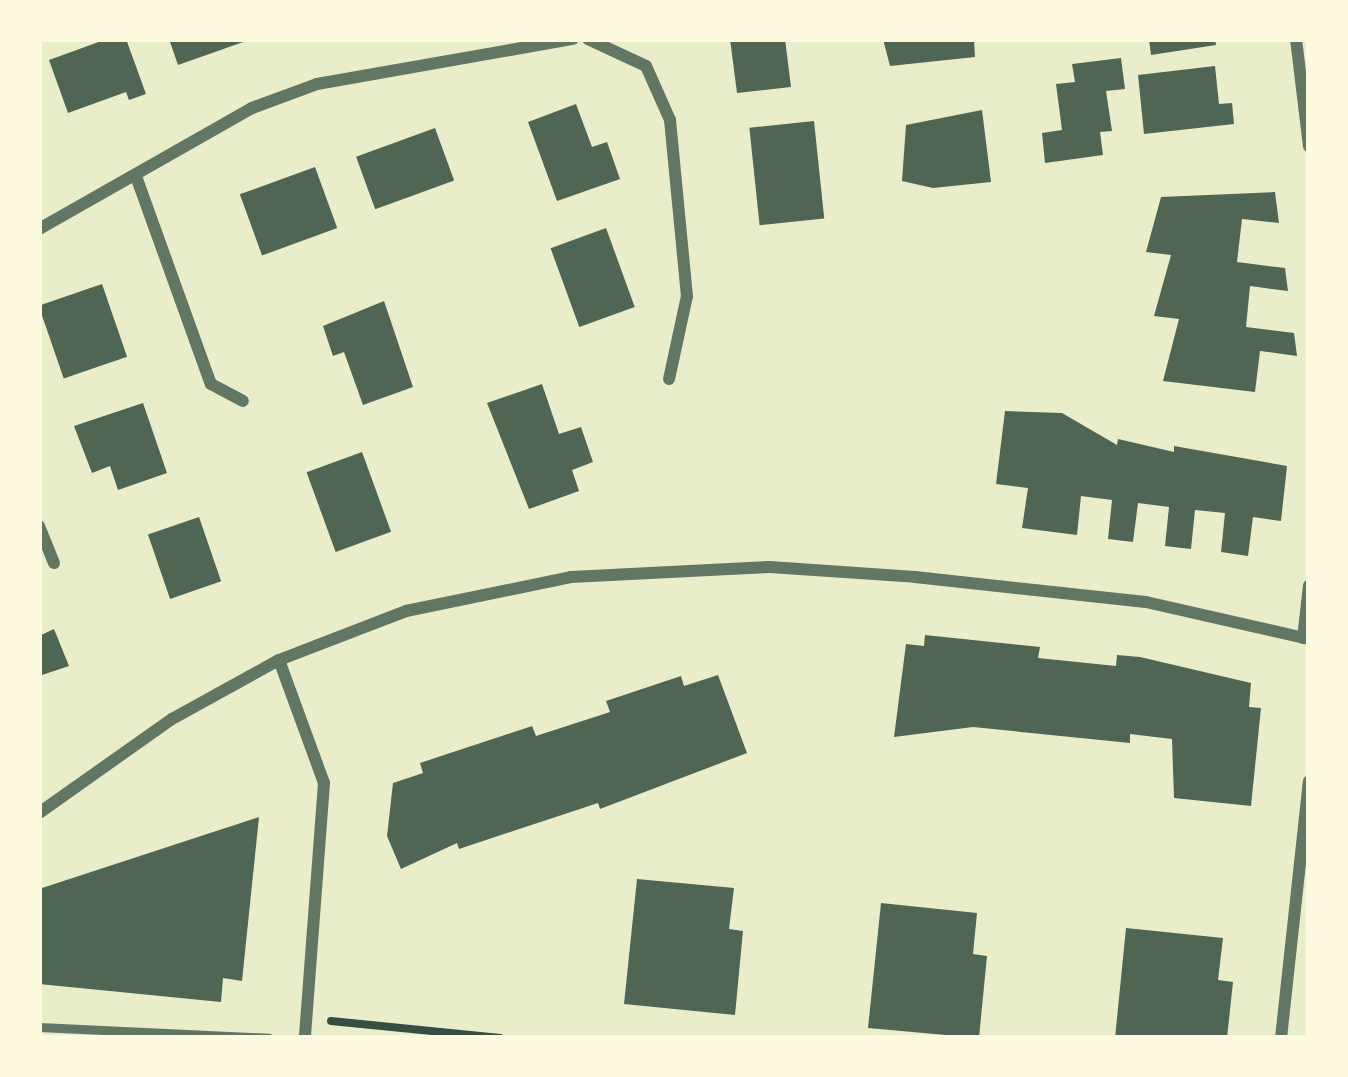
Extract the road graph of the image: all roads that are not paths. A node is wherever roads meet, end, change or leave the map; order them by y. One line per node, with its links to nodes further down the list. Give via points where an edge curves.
1 (573, 39): 5 (street, via 316,84 252,108)
2 (589, 39): 7 (street, via 646,66 670,120 687,296)
3 (1296, 39): 4 (street)
4 (1309, 146)
5 (137, 179): 6 (street); 8 (street, via 212,384)
6 (39, 229)
7 (669, 379)
8 (243, 401)
9 (39, 526): 10 (street)
10 (54, 563)
11 (1309, 585): 12 (street)
12 (1306, 638): 13 (street, via 1146,602 770,567 571,577 406,611)
13 (279, 660): 15 (street, via 172,719); 18 (street, via 324,783)
14 (1309, 782): 19 (street)
15 (39, 813)
16 (39, 1028): 17 (lane)
17 (269, 1038)
18 (304, 1038)
19 (1281, 1038)

